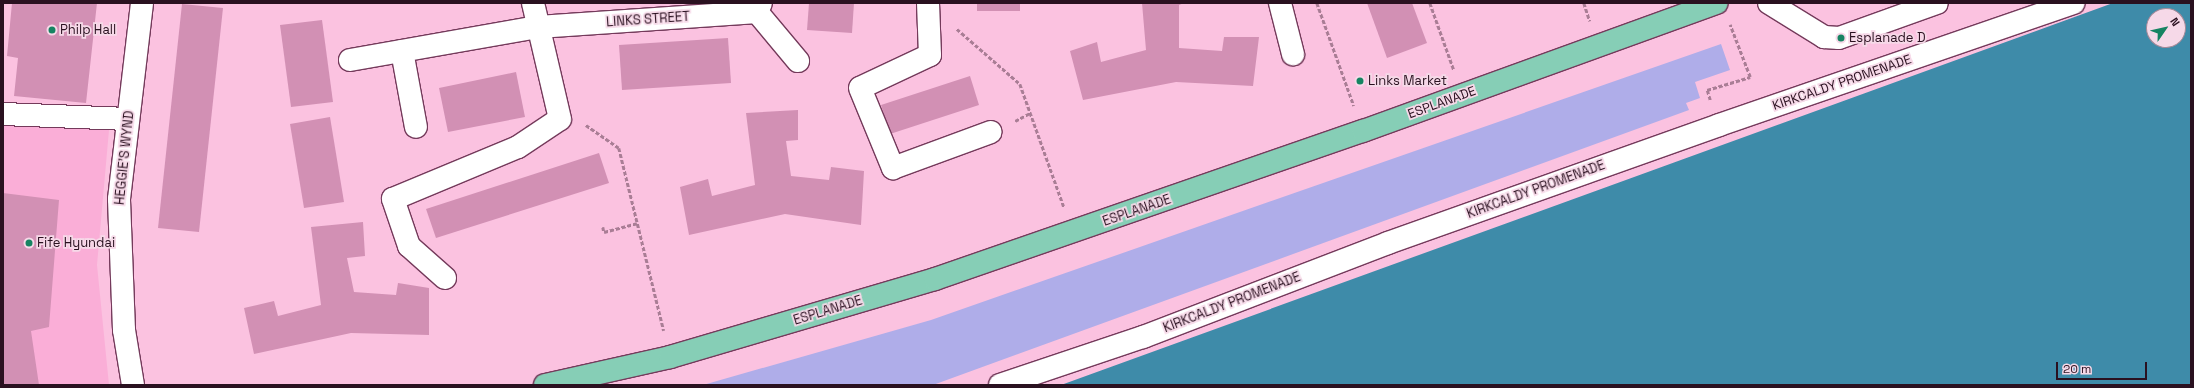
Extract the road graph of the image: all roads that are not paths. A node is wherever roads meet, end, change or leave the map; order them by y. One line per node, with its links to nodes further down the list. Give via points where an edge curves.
1 (142, 3): 16 (street, HEGGIE'S WYND)
2 (533, 3): 10 (street)
3 (928, 3): 18 (street, via 930,55 860,88 893,168)
4 (1280, 3): 12 (street)
5 (1769, 3): 6 (street, via 1824,37 1839,38)
6 (1937, 3)
7 (2074, 3): 22 (street, KIRKCALDY PROMENADE, via 1719,125 1388,243 1143,337)
8 (759, 8): 10 (street, LINKS STREET); 14 (street, LINKS STREET)
9 (1723, 10): 21 (main road, ESPLANADE, via 1462,95 1073,234 935,279 670,357)
10 (538, 27): 11 (street, LINKS STREET); 19 (street, via 560,119 518,147 392,199 408,246)
11 (402, 51): 13 (street, LINKS STREET); 17 (street)
12 (1294, 54)
13 (350, 60)
14 (798, 61)
15 (3, 114): 16 (street)
16 (128, 119): 20 (street, HEGGIE'S WYND, via 119,199 124,330)
17 (416, 127)
18 (991, 132)
19 (445, 278)
20 (133, 385)
21 (545, 385)
22 (1000, 385)

